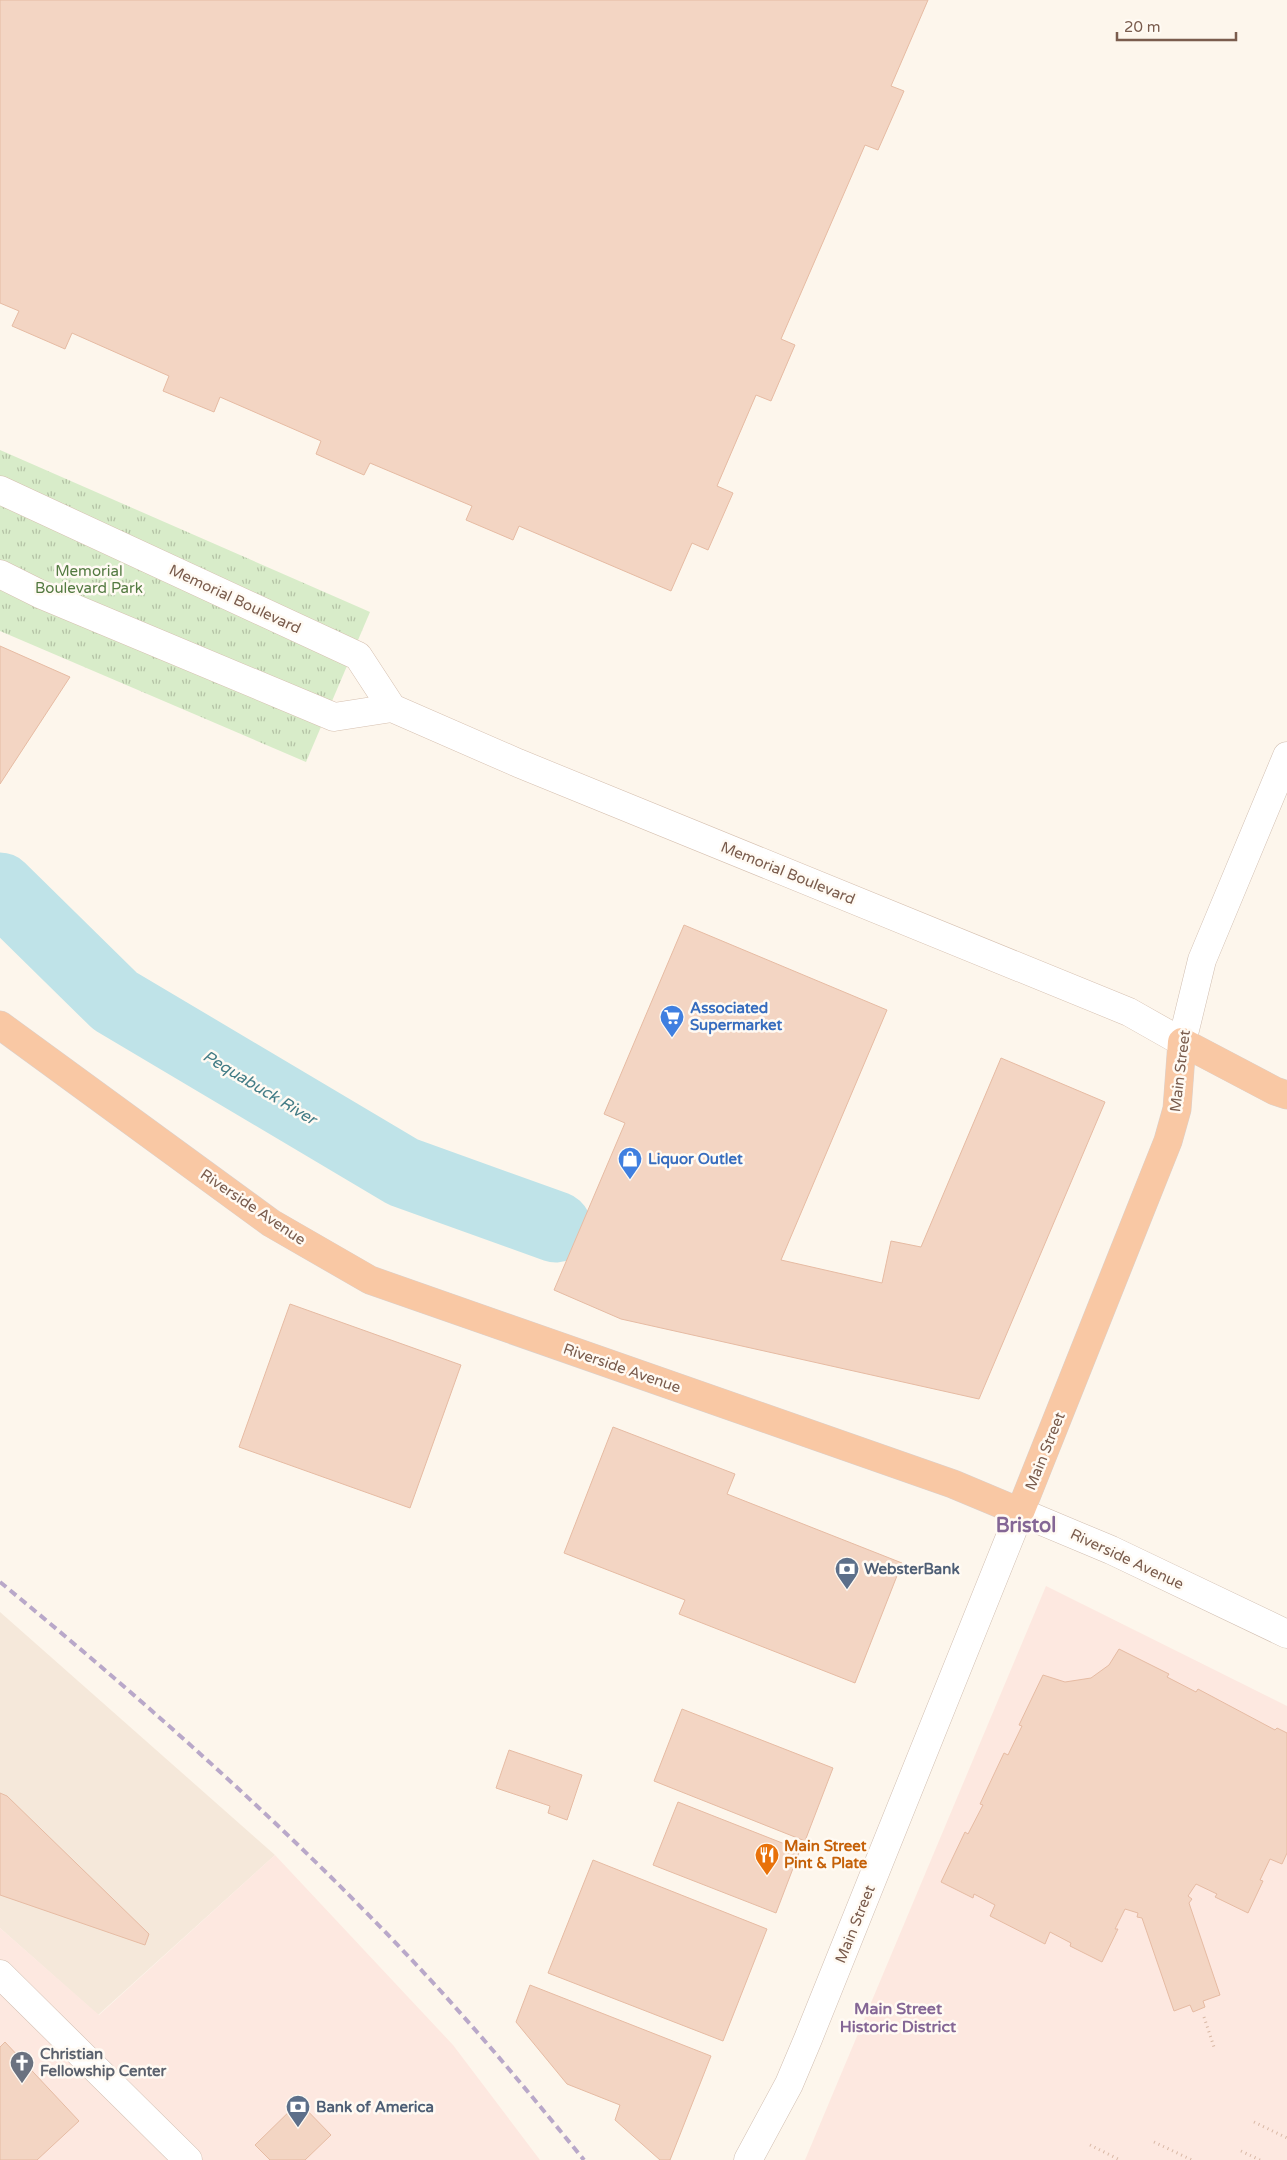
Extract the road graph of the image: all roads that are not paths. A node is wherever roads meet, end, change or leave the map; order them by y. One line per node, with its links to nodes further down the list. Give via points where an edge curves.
1 (0, 490): 3 (main road, Memorial Boulevard, via 358,656)
2 (0, 574): 3 (main road, via 40,594 334,717)
3 (392, 708): 6 (main road, Memorial Boulevard, via 527,767 1129,1012)
4 (1287, 756): 6 (main road, Main Street, via 1202,960)
5 (0, 1024): 8 (highway, Riverside Avenue, via 271,1223 370,1280 943,1481)
6 (1182, 1042): 7 (highway); 8 (highway, Main Street, via 1177,1109 1168,1141)
7 (1287, 1095)
8 (1020, 1512): 9 (main road, Riverside Avenue, via 1112,1550); 12 (main road, Main Street, via 808,2039)
9 (1287, 1634)
10 (0, 1974): 11 (main road)
11 (188, 2160)
12 (748, 2160)

